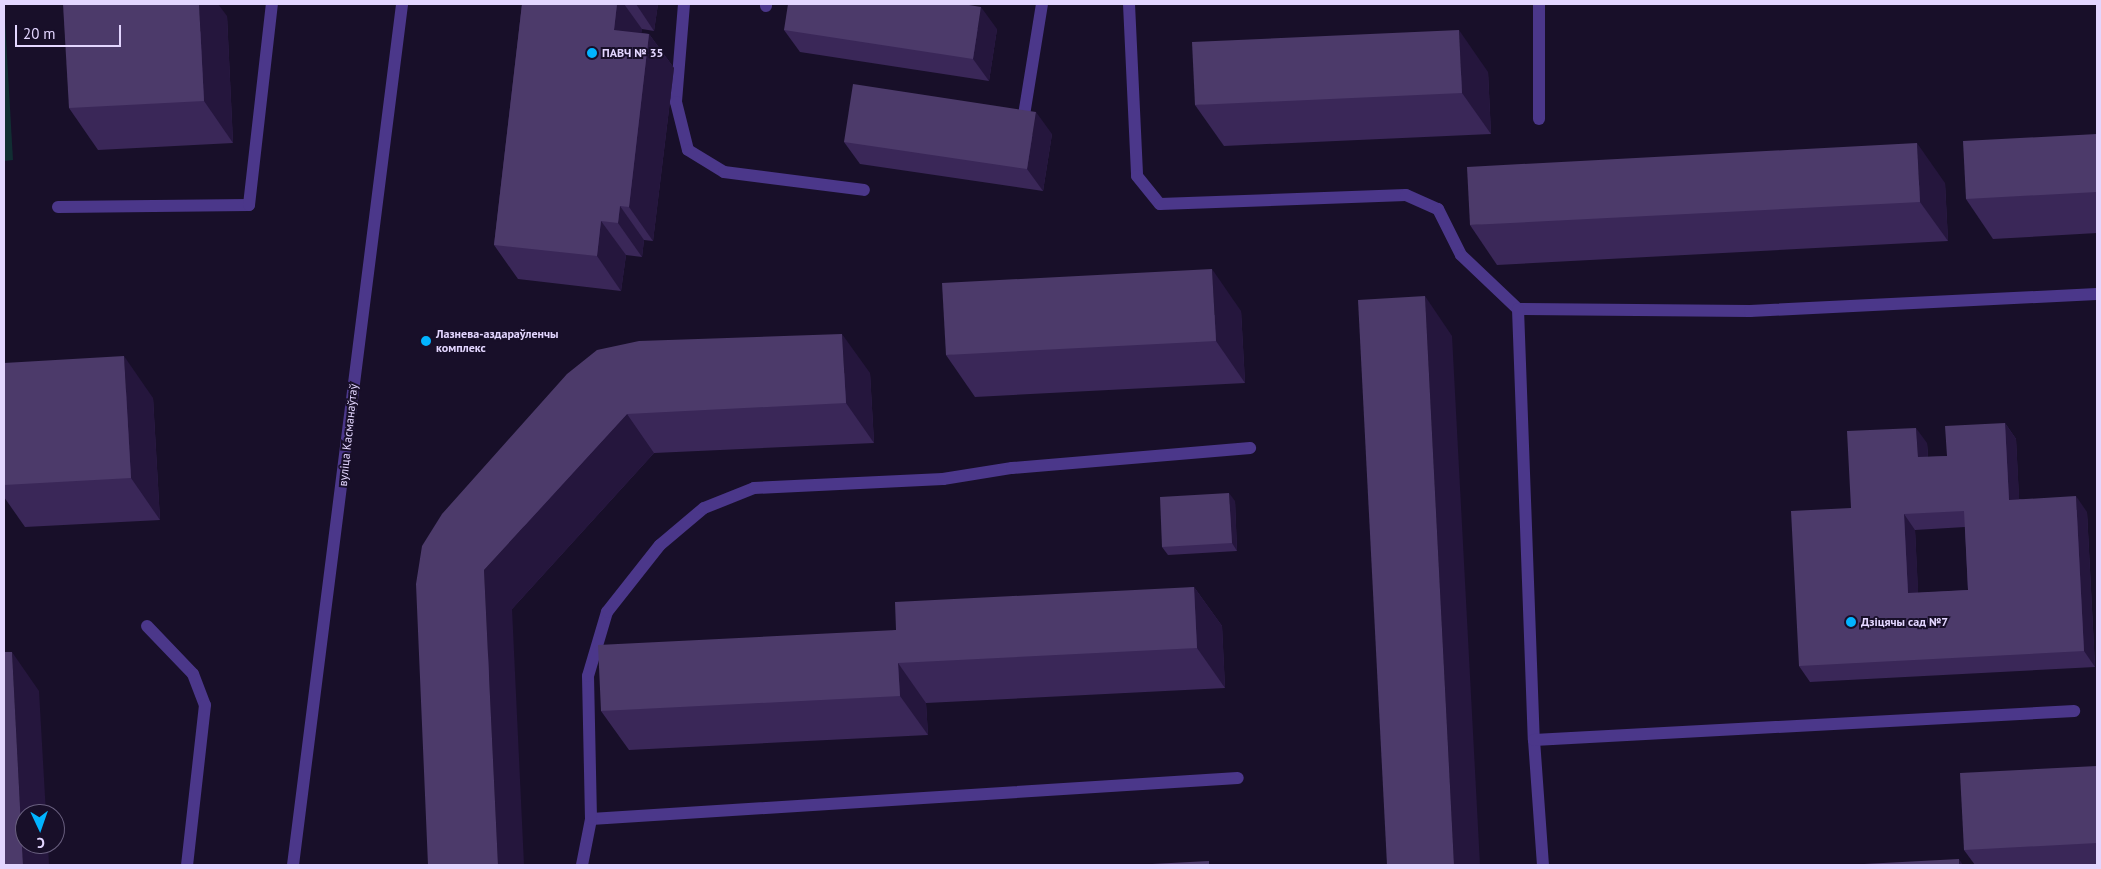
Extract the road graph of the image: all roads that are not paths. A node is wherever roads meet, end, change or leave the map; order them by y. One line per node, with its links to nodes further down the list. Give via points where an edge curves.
1 (272, 4): 10 (street, via 249,205)
2 (402, 4): 20 (street, вуліца Касманаўтаў)
3 (684, 4): 9 (street, via 676,102 688,150 724,172)
4 (1042, 4): 7 (street)
5 (1129, 4): 12 (street, via 1137,176 1160,204 1406,195 1438,208 1461,255)
6 (1539, 4): 8 (street)
7 (1024, 116)
8 (1539, 119)
9 (864, 190)
10 (58, 208)
11 (2097, 294): 12 (street, via 1750,311)
12 (1518, 308): 16 (street)
13 (1250, 448): 18 (street, via 1012,468 943,479 754,488 704,508 660,545 607,612 588,676)
14 (147, 626): 19 (street, via 194,674 205,705)
15 (2074, 711): 16 (street)
16 (1534, 740): 22 (street)
17 (1238, 778): 18 (street)
18 (591, 819): 21 (street)
19 (187, 865)
20 (293, 865)
21 (582, 865)
22 (1543, 865)

